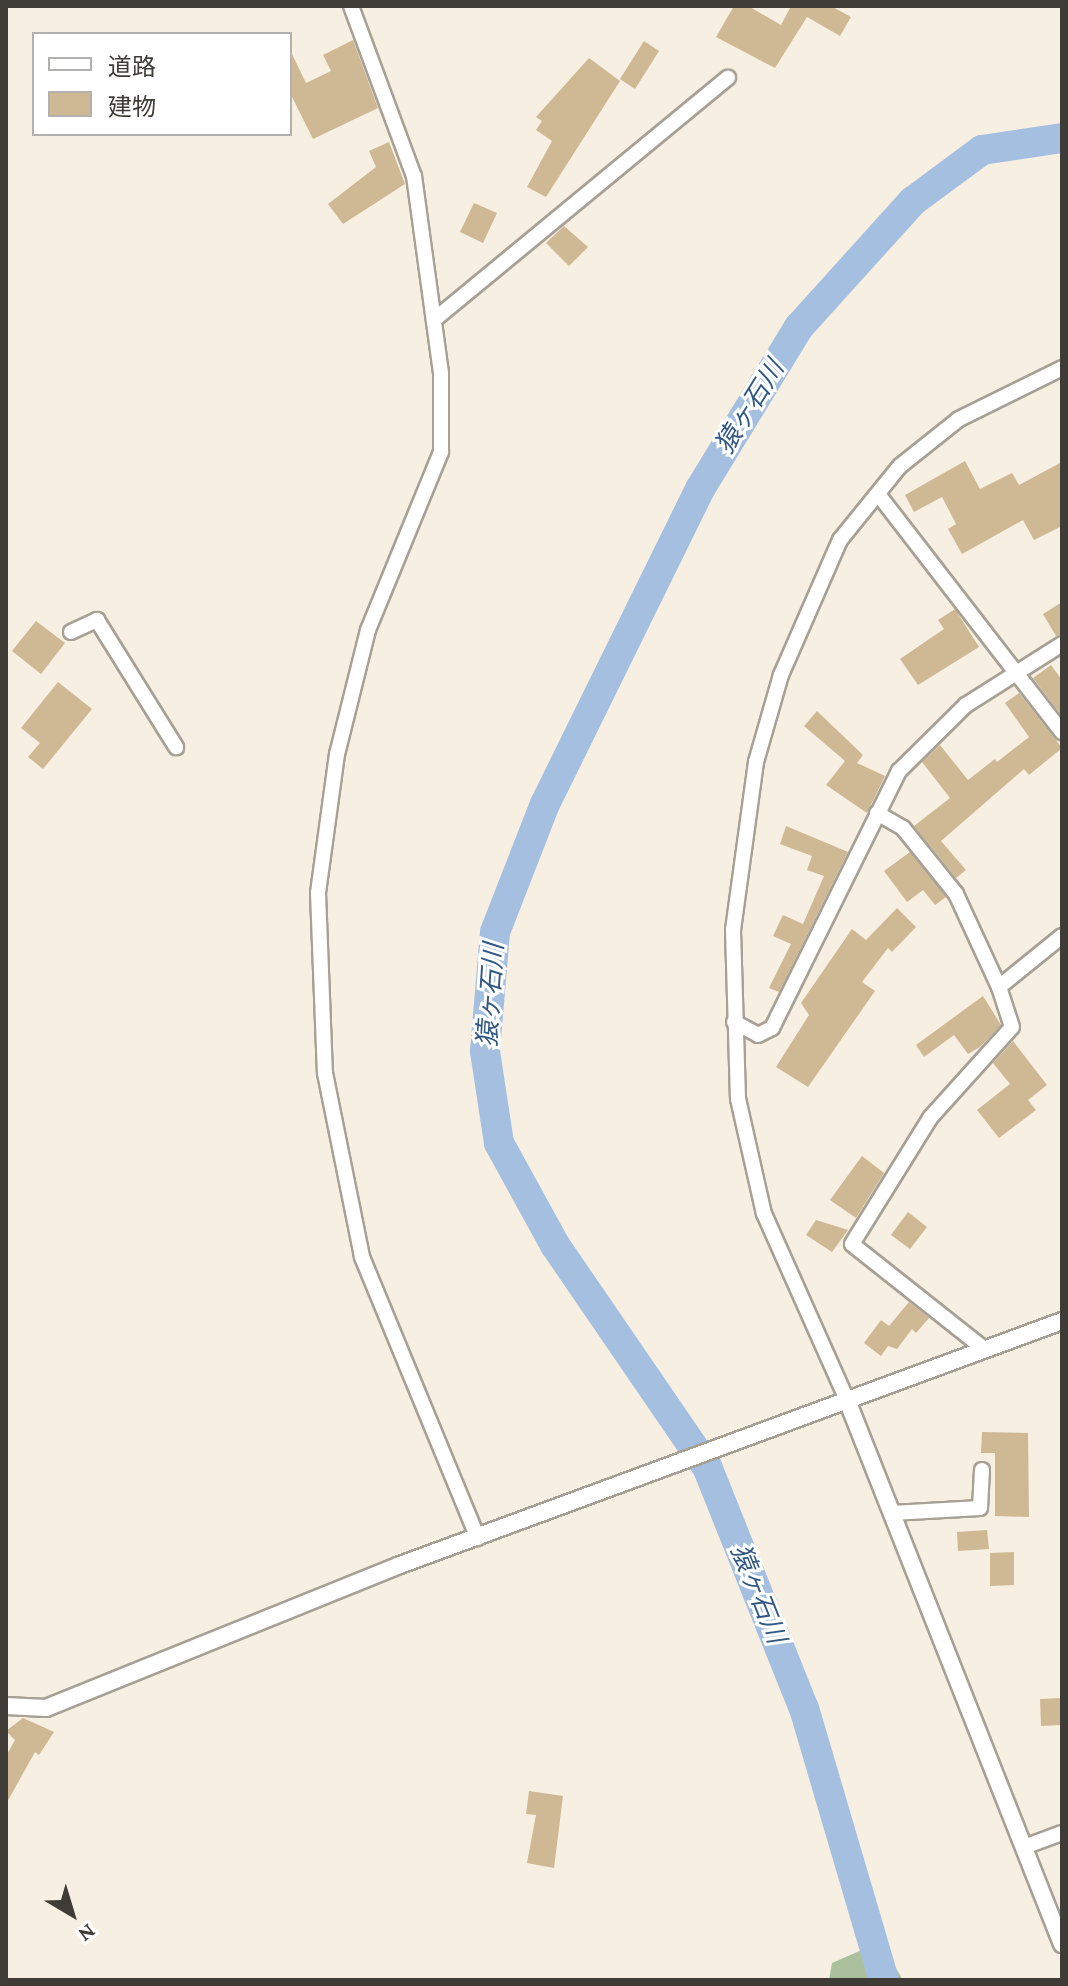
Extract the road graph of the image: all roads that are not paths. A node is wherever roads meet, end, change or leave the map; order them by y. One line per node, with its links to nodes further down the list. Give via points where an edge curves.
1 (351, 6): 3 (street, via 414,176)
2 (728, 78): 3 (street)
3 (434, 320): 20 (street, via 441,373 441,452 368,630 337,754 318,893 325,1073 362,1257)
4 (1062, 368): 5 (street, via 959,419 900,466)
5 (878, 494): 8 (street); 14 (street, via 840,540 816,584 756,762 733,930)
6 (71, 632): 10 (street, via 97,620)
7 (1062, 644): 8 (street)
8 (1014, 671): 9 (street); 11 (street, via 922,746 899,771)
9 (1062, 732)
10 (176, 747)
11 (877, 813): 13 (street, via 903,828 956,894); 14 (street, via 772,1028 758,1035)
12 (1062, 936): 13 (street)
13 (999, 987): 16 (street, via 1012,1027 930,1118 852,1244)
14 (734, 1022): 17 (street, via 738,1099 764,1214)
15 (1062, 1321): 16 (street)
16 (983, 1348): 17 (street)
17 (847, 1400): 19 (street); 20 (street)
18 (982, 1470): 19 (street, via 980,1508)
19 (892, 1513): 23 (street)
20 (478, 1538): 21 (street, via 258,1620 46,1708)
21 (6, 1706)
22 (1062, 1833): 23 (street)
23 (1024, 1847): 24 (street)
24 (1062, 1944)

